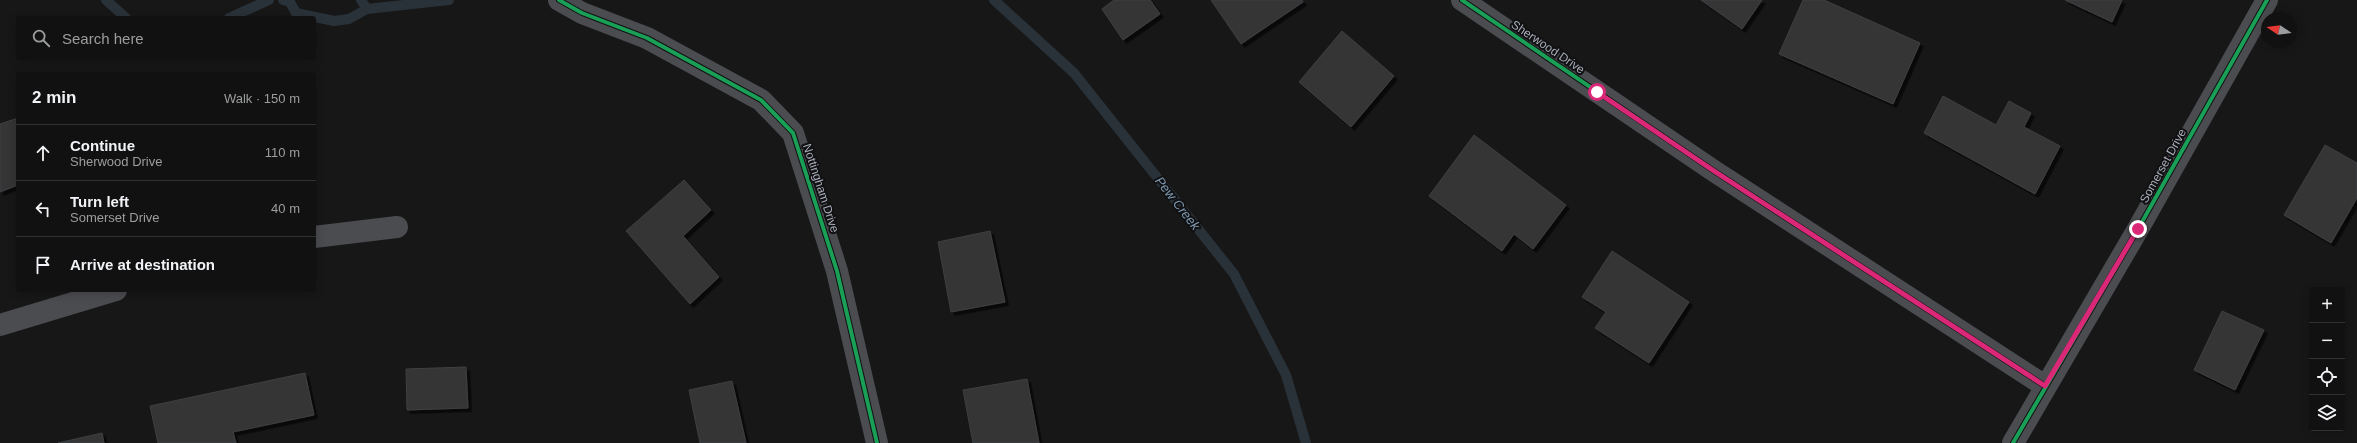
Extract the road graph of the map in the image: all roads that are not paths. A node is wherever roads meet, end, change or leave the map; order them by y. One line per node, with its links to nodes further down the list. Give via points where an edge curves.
1 (558, 0): 9 (street, Nottingham Drive, via 582,13 647,38 761,100 793,133 837,271)
2 (1462, 0): 8 (street, Sherwood Drive, via 1714,171)
3 (2267, 0): 8 (street, Somerset Drive, via 2138,229)
4 (397, 227): 5 (street)
5 (316, 236)
6 (109, 292): 7 (street)
7 (0, 325)
8 (2045, 386): 10 (street, Somerset Drive)
9 (877, 443)
10 (2013, 443)

